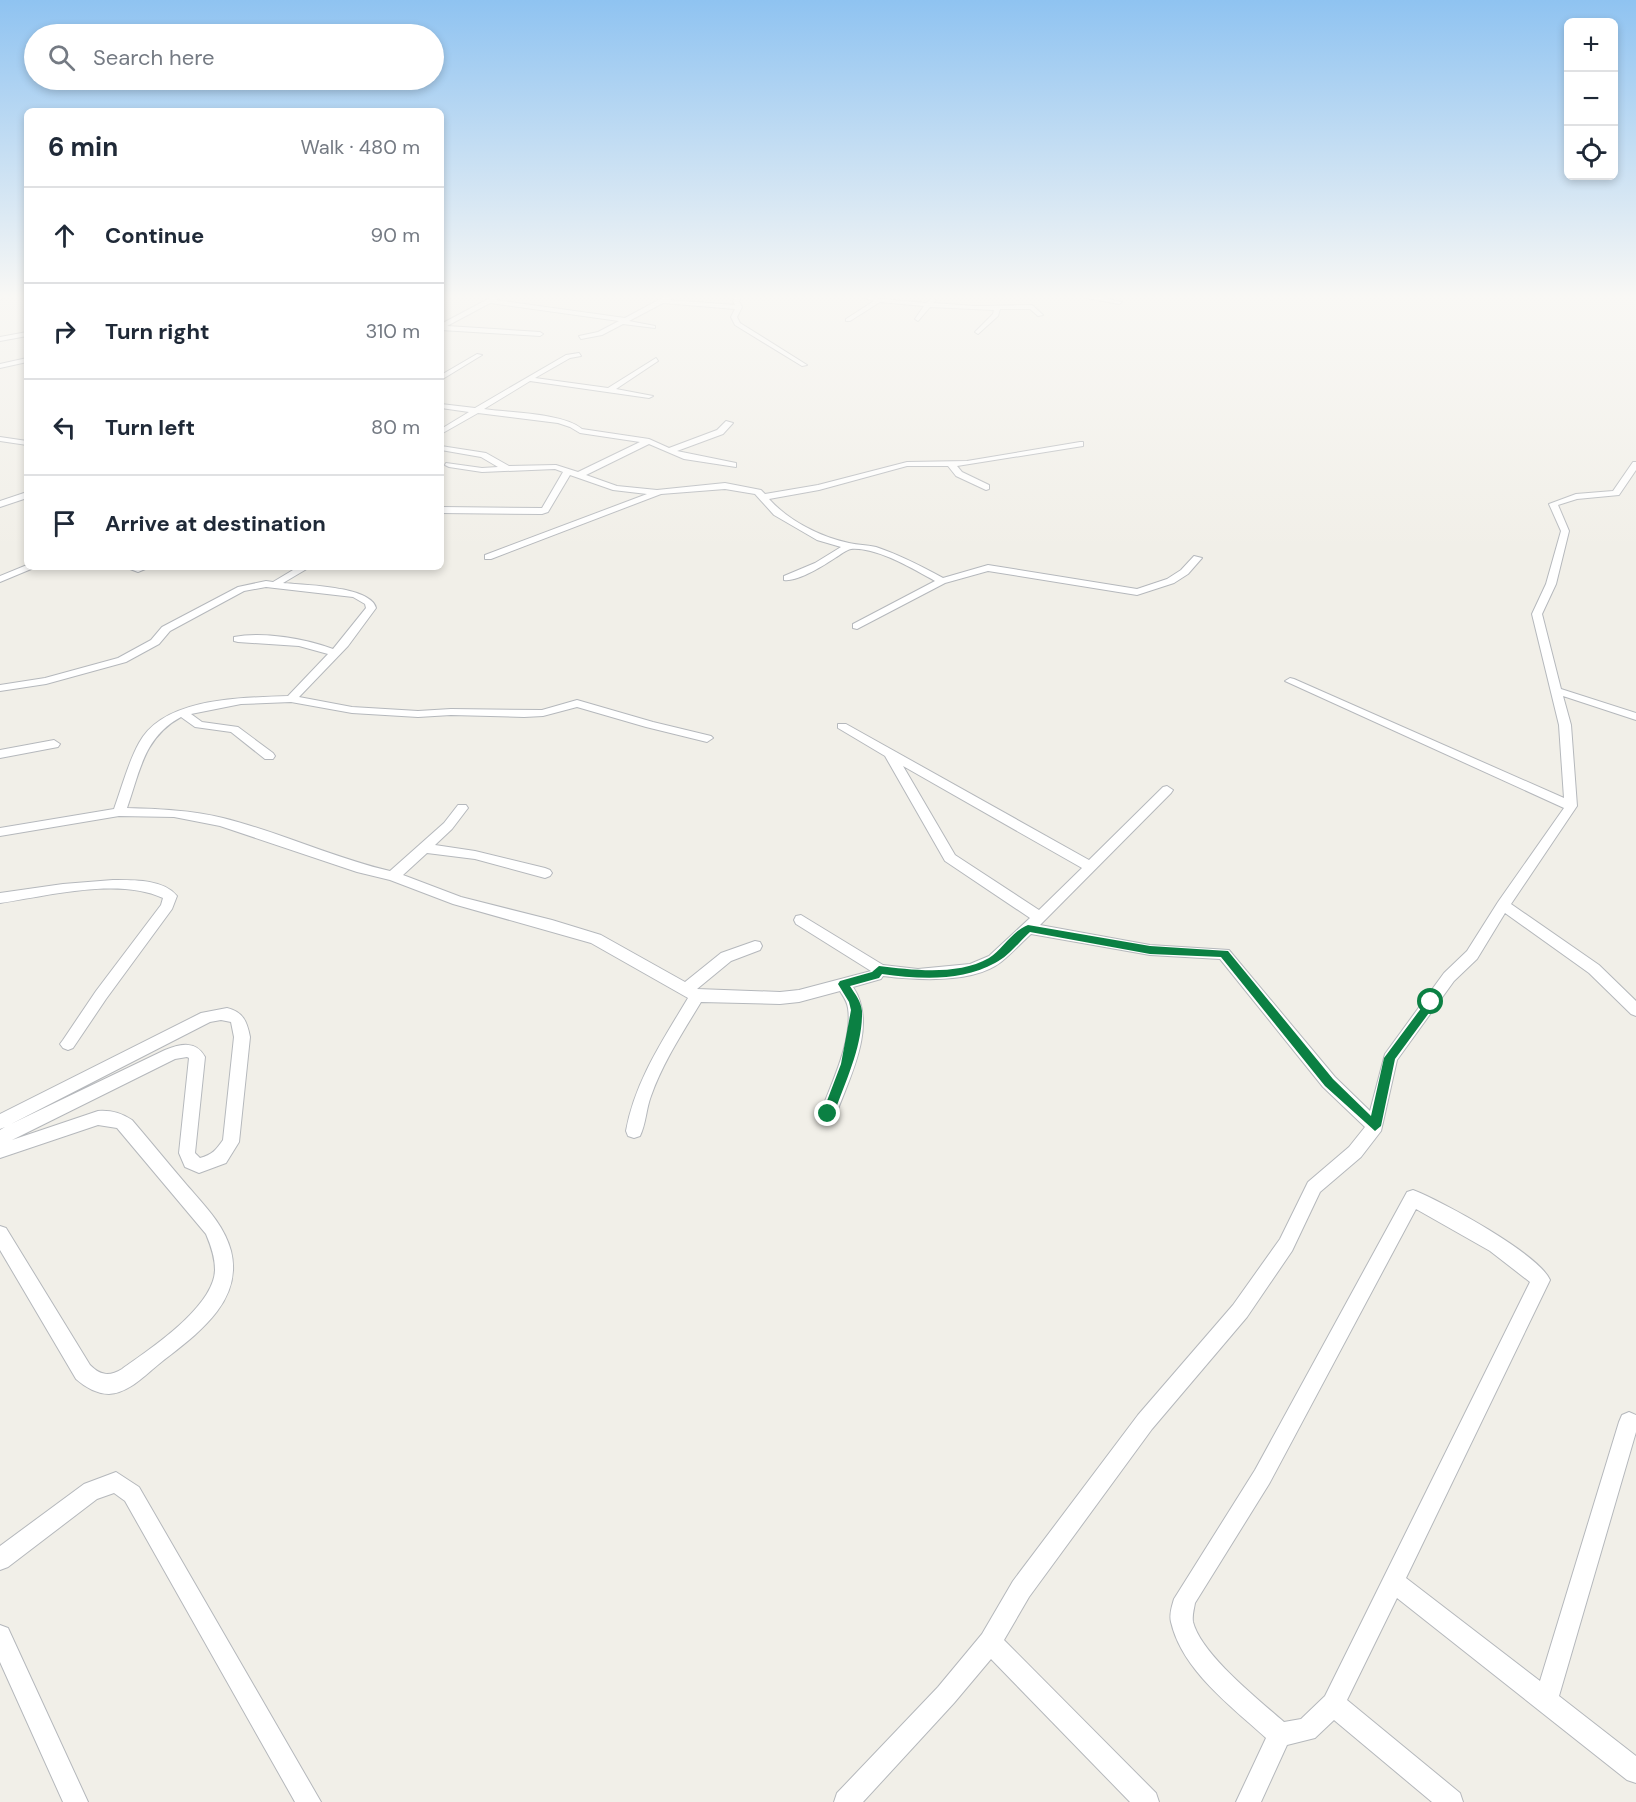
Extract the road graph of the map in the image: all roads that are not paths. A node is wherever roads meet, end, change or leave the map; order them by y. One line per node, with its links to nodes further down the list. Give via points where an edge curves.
1 (525, 381): 7 (street)
2 (551, 381): 4 (street)
3 (624, 381): 4 (street)
4 (610, 390): 5 (street)
5 (649, 396)
6 (444, 406): 7 (street)
7 (478, 410): 9 (street); 11 (street, via 558,421 580,431)
8 (729, 423): 15 (street, via 720,432)
9 (444, 430)
10 (0, 439): 12 (street)
11 (649, 441): 15 (street); 22 (street)
12 (24, 442)
13 (1080, 444): 19 (street)
14 (444, 448): 20 (street, via 483,455)
15 (669, 451): 18 (street)
16 (1636, 464): 43 (street, via 1616,493 1553,504 1565,531 1551,584 1537,614)
17 (449, 465): 20 (street, via 469,470)
18 (733, 465)
19 (951, 465): 23 (street, via 959,474); 26 (street, via 908,464)
20 (507, 468): 21 (street, via 556,466)
21 (568, 470): 22 (street); 28 (street, via 553,499 539,512)
22 (581, 474): 24 (street, via 616,488)
23 (986, 487)
24 (660, 492): 26 (street, via 725,486); 30 (street)
25 (24, 496): 27 (street)
26 (765, 497): 29 (street, via 777,513 803,529)
27 (0, 504)
28 (444, 510)
29 (848, 546): 34 (street); 36 (street, via 872,549)
30 (488, 557)
31 (1197, 558): 36 (street, via 1188,572 1158,589 1137,592 988,568)
32 (24, 570): 35 (street)
33 (298, 570): 37 (street)
34 (788, 578)
35 (0, 579)
36 (942, 581): 38 (street)
37 (275, 585): 40 (street, via 354,594 370,603 371,609 362,624); 42 (street, via 241,589 166,629 149,646 122,660 46,681)
38 (857, 626)
39 (238, 639): 40 (street, via 291,641)
40 (334, 653): 44 (street)
41 (1290, 681): 54 (street)
42 (0, 688)
43 (1558, 691): 46 (street); 54 (street, via 1565,725)
44 (291, 699): 45 (street, via 241,701); 48 (street, via 352,710 418,714 537,714 577,703)
45 (182, 712): 52 (street, via 199,724 234,729); 56 (street, via 165,721 144,744)
46 (1636, 717)
47 (843, 726): 50 (street)
48 (706, 738)
49 (54, 744): 51 (street)
50 (890, 753): 59 (street); 64 (street, via 950,858)
51 (0, 754)
52 (269, 756)
53 (1167, 790): 59 (street)
54 (1571, 806): 63 (street)
55 (462, 808): 58 (street)
56 (119, 812): 57 (street); 61 (street, via 174,813 222,822)
57 (0, 832)
58 (425, 848): 60 (street, via 475,855); 61 (street)
59 (1091, 867): 64 (street)
60 (545, 873)
61 (393, 876): 70 (street, via 458,901 596,939)
62 (0, 898): 72 (street, via 107,884 148,885 170,896 167,906)
63 (1503, 905): 71 (street, via 1594,969); 75 (street, via 1472,955 1449,977 1390,1058)
64 (1040, 917): 66 (street)
65 (801, 920): 68 (street)
66 (1028, 928): 68 (street, via 994,960 972,969 918,975); 75 (street, via 1150,950 1224,954 1329,1082)
67 (755, 946): 70 (street, via 726,957)
68 (879, 970): 69 (street, via 876,975)
69 (843, 984): 70 (street, via 780,998); 73 (street, via 854,1001 855,1020 846,1064)
70 (691, 993): 76 (street, via 636,1110)
71 (1636, 1010)
72 (68, 1044)
73 (828, 1114)
74 (0, 1122): 77 (street, via 206,1017 228,1014 240,1022 242,1037 231,1142 220,1158 211,1163 199,1166 191,1162 187,1153 197,1057 188,1050 170,1054)
75 (1375, 1126): 84 (street, via 1355,1152 1314,1187 1286,1245 1240,1311 1138,1431 1021,1589)
76 (634, 1131)
77 (0, 1141)
78 (0, 1151): 79 (street, via 98,1118 119,1120 213,1229 222,1245 225,1270 220,1295 197,1324 126,1377 102,1384 83,1372)
79 (0, 1234)
80 (1629, 1422): 85 (street)
81 (0, 1559): 90 (street, via 91,1491 116,1482 124,1486)
82 (1392, 1580): 85 (street); 86 (street); 87 (street, via 1540,1280 1527,1266 1413,1198 1262,1477 1185,1599 1181,1620 1194,1646 1222,1682)
83 (0, 1636): 89 (street)
84 (990, 1642): 91 (street); 92 (street)
85 (1546, 1700): 88 (street)
86 (1333, 1704): 87 (street, via 1306,1730); 94 (street)
87 (1280, 1735): 93 (street)
88 (1636, 1771)
89 (76, 1802)
90 (309, 1802)
91 (846, 1802)
92 (1147, 1802)
93 (1248, 1802)
94 (1450, 1802)

